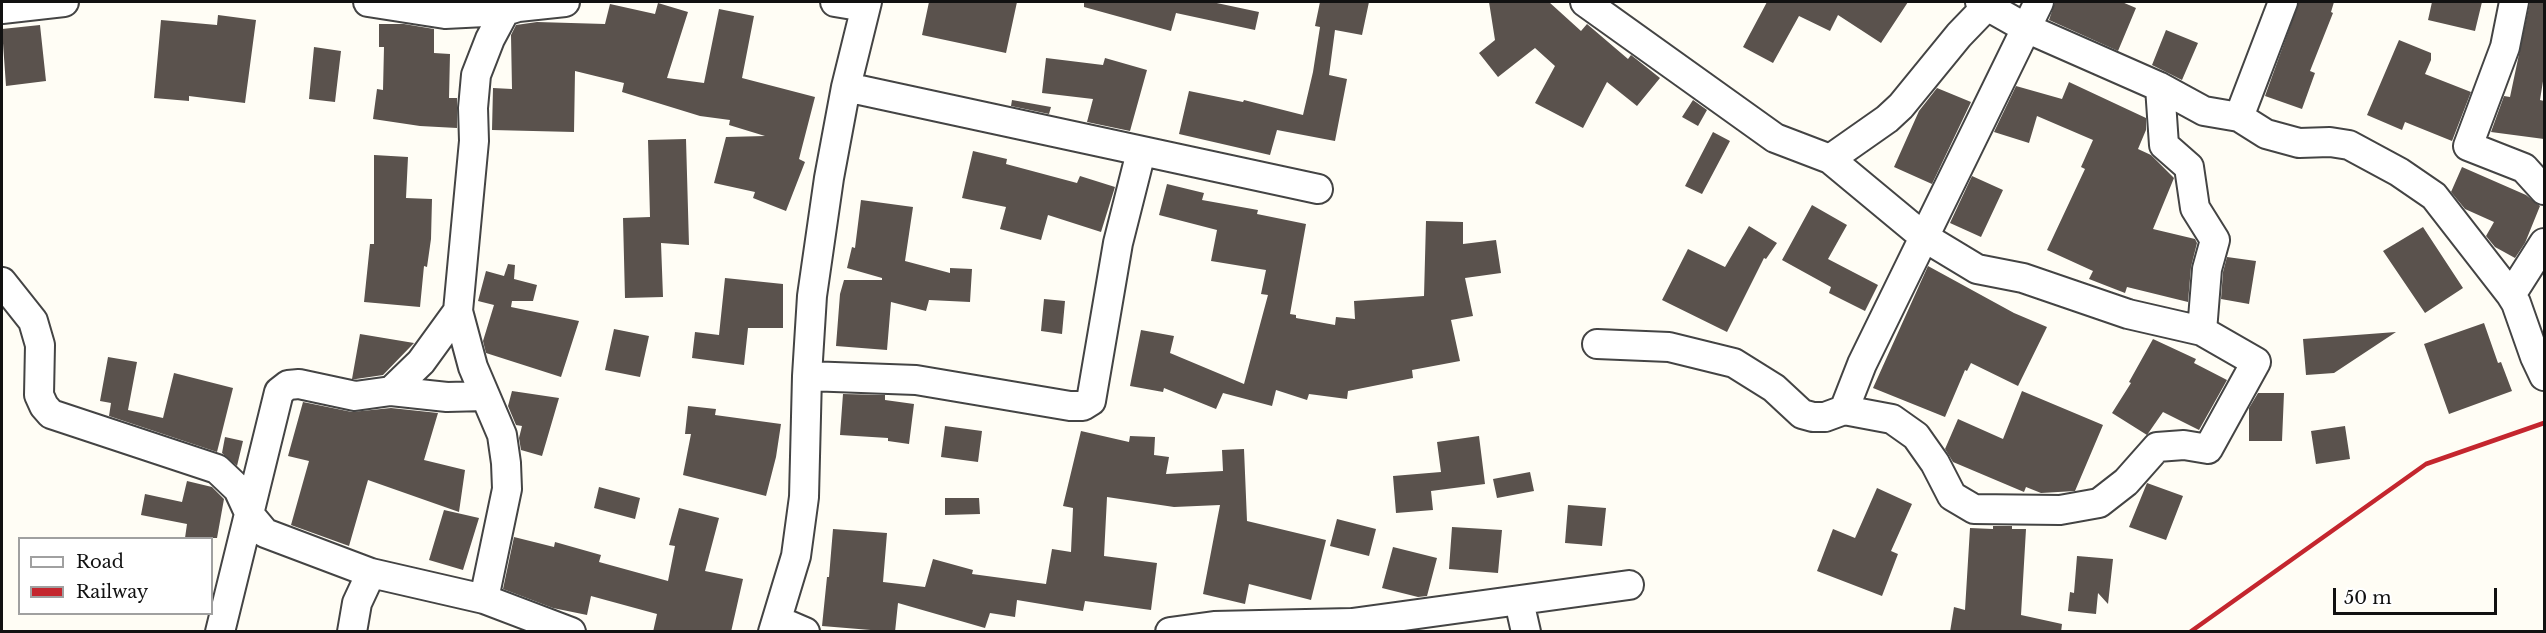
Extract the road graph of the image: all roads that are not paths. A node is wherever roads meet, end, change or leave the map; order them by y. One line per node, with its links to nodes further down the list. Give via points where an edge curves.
1 (64, 2): 11 (street)
2 (368, 2): 12 (street, via 445,14)
3 (565, 2): 12 (street)
4 (835, 2): 9 (street)
5 (1585, 2): 20 (street, via 1775,138)
6 (2039, 2): 13 (street)
7 (2283, 2): 17 (street)
8 (2514, 2): 22 (street, via 2505,46 2468,146 2524,168)
9 (866, 4): 14 (street)
10 (1983, 4): 13 (street); 20 (street, via 1901,106)
11 (2, 9)
12 (505, 11): 27 (street, via 476,75)
13 (2026, 28): 15 (street); 23 (street)
14 (846, 87): 19 (street); 30 (street, via 812,297)
15 (2160, 87): 16 (street); 18 (street)
16 (2204, 111): 17 (street); 18 (street)
17 (2239, 117): 26 (street, via 2266,134 2286,140 2349,145 2399,172 2434,196)
18 (2164, 145): 28 (street, via 2189,167 2195,208 2215,240 2207,269)
19 (1141, 152): 21 (street); 30 (street, via 1118,243 1091,401 1083,406 1070,406 916,380)
20 (1830, 159): 23 (street)
21 (1318, 189)
22 (2544, 190)
23 (1924, 237): 28 (street, via 1977,269 2023,278 2128,314); 34 (street)
24 (2544, 243): 26 (street)
25 (2, 282): 35 (street, via 33,321 40,345 39,395 51,414 217,469 238,489)
26 (2511, 295): 31 (street)
27 (458, 311): 32 (street, via 421,362); 33 (street)
28 (2202, 332): 34 (street, via 2256,362 2208,449 2184,445 2157,447 2126,482 2099,504 2060,510 1974,509 1952,496 1916,436 1892,419)
29 (1597, 344): 34 (street, via 1669,347 1734,363 1774,388 1802,414 1825,417)
30 (807, 376): 40 (street, via 804,497 796,556)
31 (2544, 376)
32 (391, 391): 33 (street, via 447,397); 35 (street, via 355,396 299,384 288,385 279,392)
33 (485, 396): 38 (street, via 502,435 507,489)
34 (1844, 410)
35 (250, 515): 36 (street, via 265,533); 43 (street)
36 (371, 573): 38 (street); 44 (street, via 357,603)
37 (1629, 585): 39 (street)
38 (484, 599): 45 (street)
39 (1519, 601): 41 (street); 48 (street)
40 (775, 626): 46 (street)
41 (1353, 627): 42 (street)
42 (1214, 629): 47 (street)
43 (220, 632)
44 (352, 632)
45 (571, 632)
46 (805, 632)
47 (1170, 632)
48 (1526, 632)

